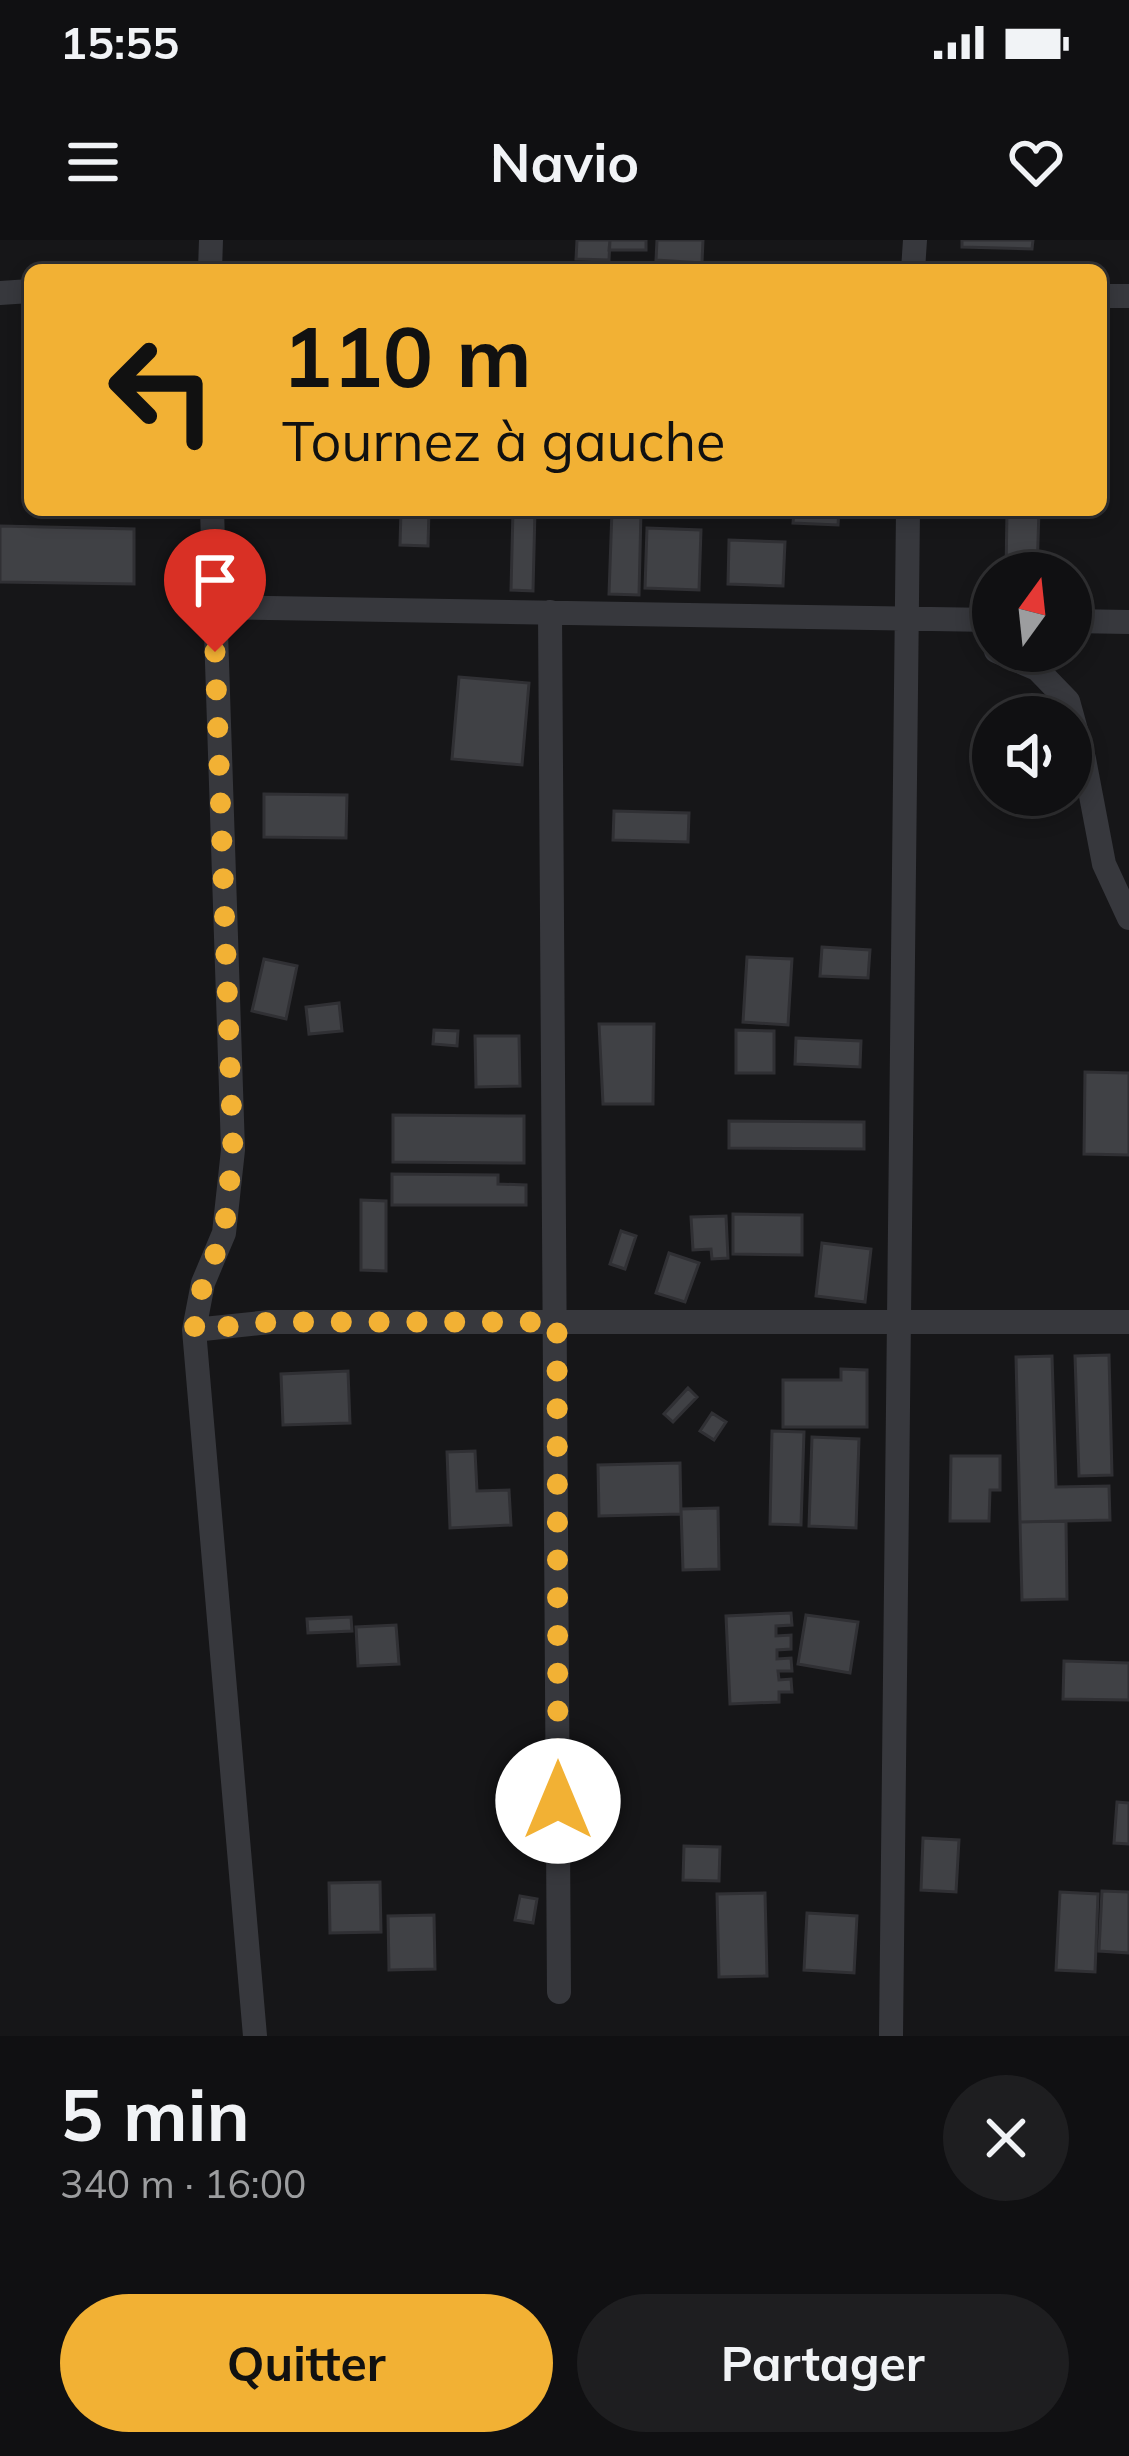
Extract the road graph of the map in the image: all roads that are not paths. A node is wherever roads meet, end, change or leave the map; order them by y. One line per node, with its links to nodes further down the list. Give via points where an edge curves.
1 (212, 516): 3 (street)
2 (908, 516): 5 (street)
3 (213, 607): 4 (street); 16 (street, via 233,1150 224,1233)
4 (550, 612): 5 (street); 13 (street)
5 (907, 618): 6 (street); 14 (street)
6 (936, 619): 7 (street); 10 (street)
7 (972, 620)
8 (1092, 621): 9 (street)
9 (1129, 622)
10 (972, 638)
11 (1039, 672): 12 (street, via 1068,700 1105,864)
12 (1129, 918)
13 (557, 1322): 14 (street); 16 (street, via 270,1322); 17 (street)
14 (898, 1322): 15 (street); 19 (street)
15 (1129, 1322)
16 (194, 1330): 18 (street)
17 (559, 1992)
18 (255, 2036)
19 (891, 2036)

